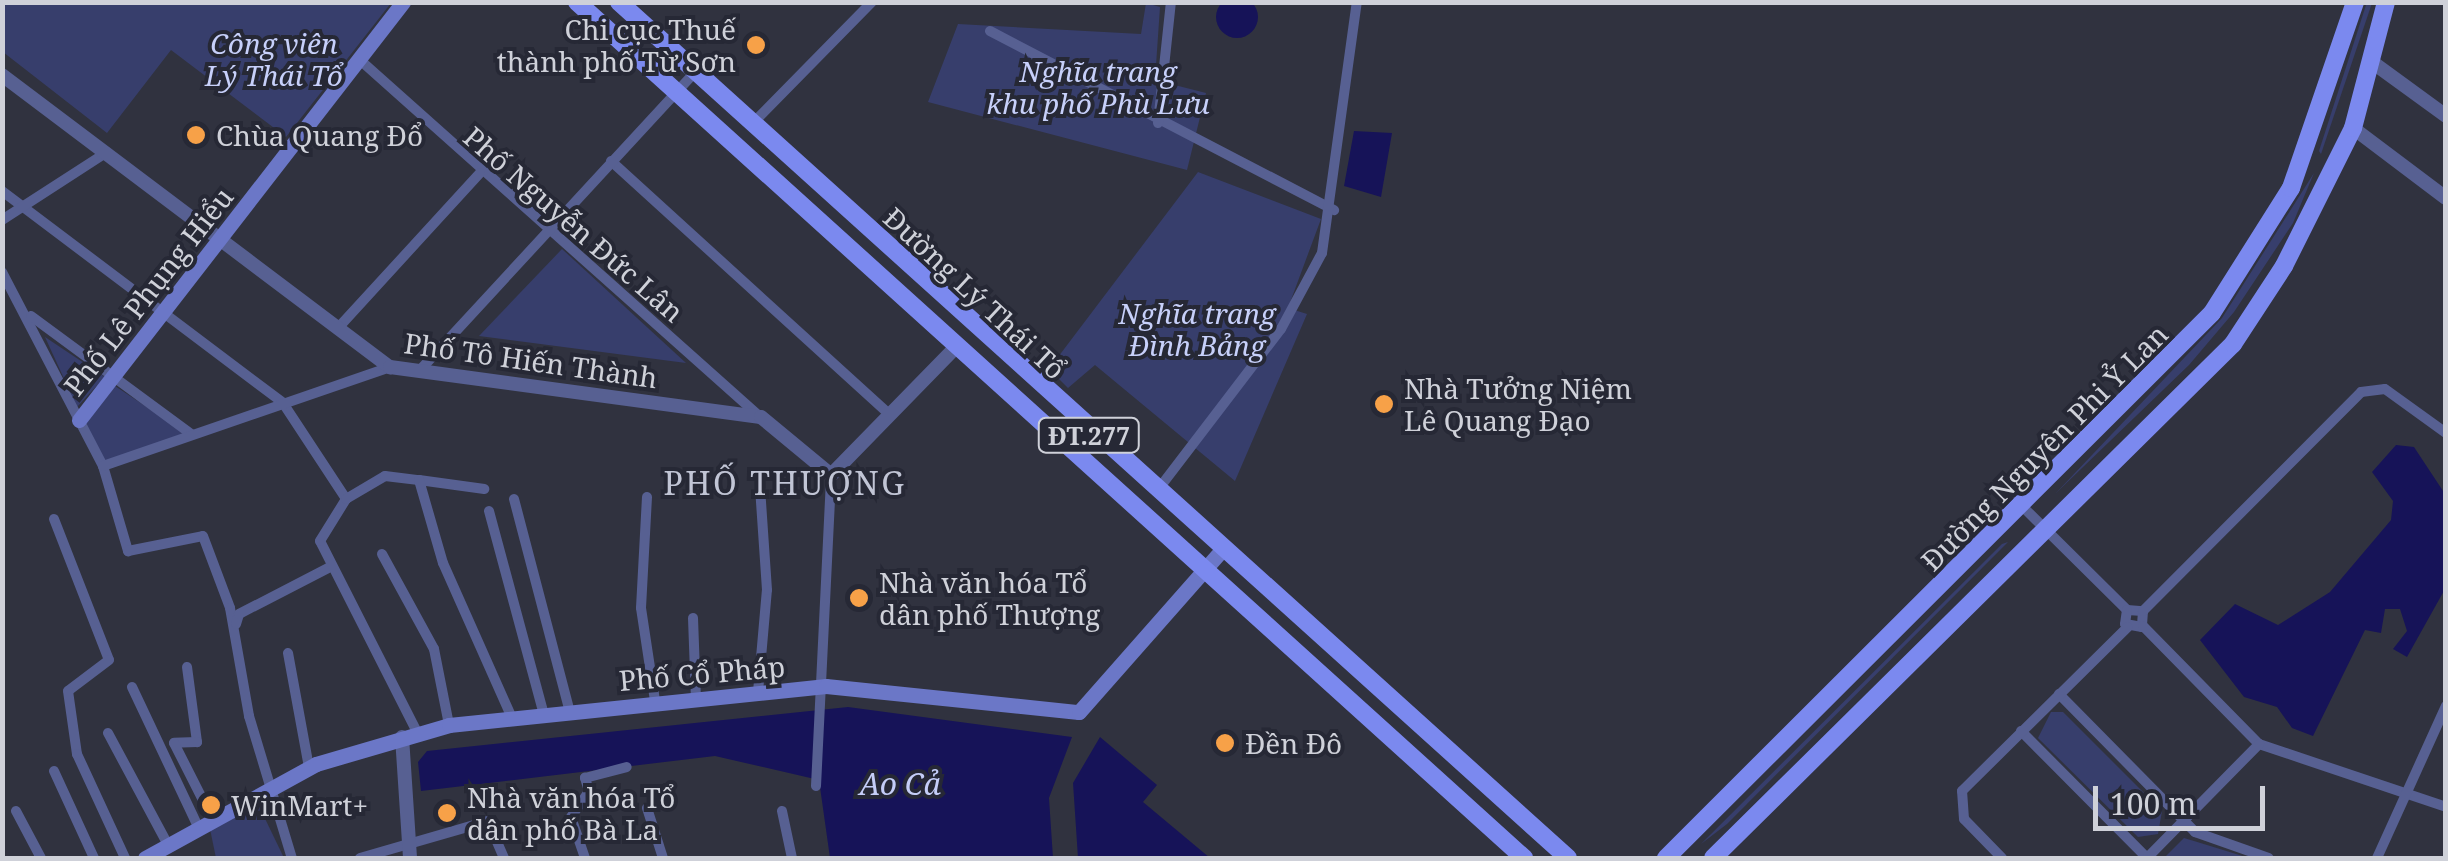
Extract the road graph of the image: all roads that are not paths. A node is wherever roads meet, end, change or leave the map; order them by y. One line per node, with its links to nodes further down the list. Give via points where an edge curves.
1 (403, 2): 10 (main road, Phố Lê Phụng Hiểu)
2 (577, 2): 14 (main road, Đường Lý Thái Tổ / ĐT.277)
3 (618, 2): 12 (main road, Đường Lý Thái Tổ / ĐT.277)
4 (872, 2): 17 (street)
5 (1171, 2): 16 (street)
6 (1357, 2): 25 (street)
7 (2355, 2): 53 (main road, Đường Nguyên Phi Ỷ Lan, via 2291,188 2254,256 2179,352)
8 (2386, 2): 11 (main road)
9 (990, 30): 16 (street)
10 (360, 60): 21 (street, Phố Nguyễn Đức Lân); 28 (main road, Phố Lê Phụng Hiểu)
11 (2372, 62): 15 (street); 18 (main road)
12 (694, 73): 14 (street); 17 (main road, Đường Lý Thái Tổ / ĐT.277)
13 (2, 75): 19 (street, Phố Tô Hiến Thành)
14 (675, 92): 20 (street); 34 (main road, Đường Lý Thái Tổ / ĐT.277)
15 (2446, 116)
16 (1158, 123): 25 (street)
17 (752, 124): 33 (main road, Đường Lý Thái Tổ / ĐT.277)
18 (2353, 128): 23 (street); 56 (main road, via 2284,266 2233,344)
19 (107, 152): 24 (street); 28 (street, Phố Tô Hiến Thành)
20 (611, 161): 27 (street); 39 (street)
21 (480, 173): 27 (street, Phố Nguyễn Đức Lân); 32 (street)
22 (2, 191): 24 (street)
23 (2446, 198)
24 (23, 208): 26 (street); 31 (street)
25 (1334, 210): 49 (street, via 1281,329)
26 (2, 220)
27 (546, 232): 36 (street); 40 (street, Phố Nguyễn Đức Lân)
28 (222, 240): 31 (main road, Phố Lê Phụng Hiểu); 32 (street, Phố Tô Hiến Thành)
29 (2, 272): 30 (street)
30 (26, 312): 37 (street); 41 (street)
31 (165, 314): 37 (main road, Phố Lê Phụng Hiểu); 38 (street)
32 (338, 328): 35 (street, Phố Tô Hiến Thành)
33 (974, 329): 34 (main road); 49 (main road, Đường Lý Thái Tổ / ĐT.277)
34 (955, 348): 39 (street); 60 (main road, Đường Lý Thái Tổ / ĐT.277)
35 (390, 367): 36 (street, Phố Tô Hiến Thành); 38 (street)
36 (420, 369): 40 (street, Phố Tô Hiến Thành)
37 (114, 378): 41 (main road, Phố Lê Phụng Hiểu); 43 (street)
38 (283, 404): 43 (street); 51 (street)
39 (890, 415): 45 (street)
40 (762, 417): 45 (street)
41 (78, 420): 44 (street)
42 (2446, 432): 62 (street, via 2385,389 2362,392)
43 (190, 434): 44 (street)
44 (103, 466): 66 (street, via 128,552 203,536)
45 (831, 475): 70 (street)
46 (419, 480): 48 (street); 51 (street, via 385,476); 78 (street, via 443,563)
47 (760, 486): 71 (street, via 767,590)
48 (484, 489)
49 (1154, 494): 57 (main road, Đường Lý Thái Tổ / ĐT.277)
50 (647, 497): 74 (street, via 642,608)
51 (346, 499): 59 (street, via 320,541)
52 (514, 499): 76 (street)
53 (2022, 506): 56 (street); 110 (main road, Đường Nguyên Phi Ỷ Lan)
54 (489, 512): 77 (street)
55 (54, 518): 100 (street, via 109,660 68,691 77,754)
56 (2046, 530): 61 (street); 111 (main road)
57 (1221, 552): 60 (main road, Phố Cổ Pháp); 109 (main road, Đường Lý Thái Tổ / ĐT.277)
58 (382, 554): 79 (street, via 434,649)
59 (330, 568): 66 (street, via 238,614); 82 (street)
60 (1200, 572): 70 (main road, Phố Cổ Pháp, via 1078,712); 108 (main road, Đường Lý Thái Tổ / ĐT.277)
61 (2127, 610): 62 (street); 65 (street)
62 (2143, 611): 64 (street)
63 (692, 618): 73 (street)
64 (2143, 626): 65 (street); 83 (street)
65 (2128, 627): 72 (street)
66 (234, 630): 88 (street)
67 (288, 653): 84 (street)
68 (187, 666): 95 (street, via 197,742 174,743)
69 (132, 686): 95 (street)
70 (826, 686): 71 (main road, Phố Cổ Pháp); 87 (street)
71 (758, 692): 73 (main road, Phố Cổ Pháp)
72 (2059, 694): 80 (street); 94 (street)
73 (696, 698): 74 (main road, Phố Cổ Pháp)
74 (655, 701): 76 (main road, Phố Cổ Pháp)
75 (2446, 706): 89 (street)
76 (570, 712): 77 (main road, Phố Cổ Pháp)
77 (544, 715): 78 (main road, Phố Cổ Pháp)
78 (512, 718): 79 (main road, Phố Cổ Pháp)
79 (450, 725): 82 (main road, Phố Cổ Pháp)
80 (2021, 731): 94 (street, via 2147,858); 112 (street, via 1960,798 1964,820)
81 (108, 732): 96 (street)
82 (410, 735): 84 (main road, Phố Cổ Pháp); 97 (street)
83 (2260, 744): 89 (street); 94 (street)
84 (309, 767): 88 (main road, Phố Cổ Pháp)
85 (626, 767): 105 (street, via 584,778 589,791 571,817)
86 (54, 770): 99 (street)
87 (816, 786)
88 (269, 788): 95 (main road, Phố Cổ Pháp); 102 (street)
89 (2400, 792): 90 (street); 114 (street)
90 (2446, 807)
91 (647, 808): 106 (street)
92 (16, 811): 98 (street)
93 (782, 811): 107 (street)
94 (2183, 822): 113 (street)
95 (206, 825): 96 (main road, Phố Cổ Pháp)
96 (167, 843): 101 (main road, Phố Cổ Pháp)
97 (407, 852): 103 (street); 104 (street, via 488,821)
98 (41, 858)
99 (94, 858)
100 (126, 858)
101 (144, 858)
102 (292, 858)
103 (360, 858)
104 (504, 858)
105 (585, 858)
106 (664, 858)
107 (792, 858)
108 (1524, 858)
109 (1568, 858)
110 (1666, 858)
111 (1713, 858)
112 (2002, 858)
113 (2269, 858)
114 (2377, 858)

